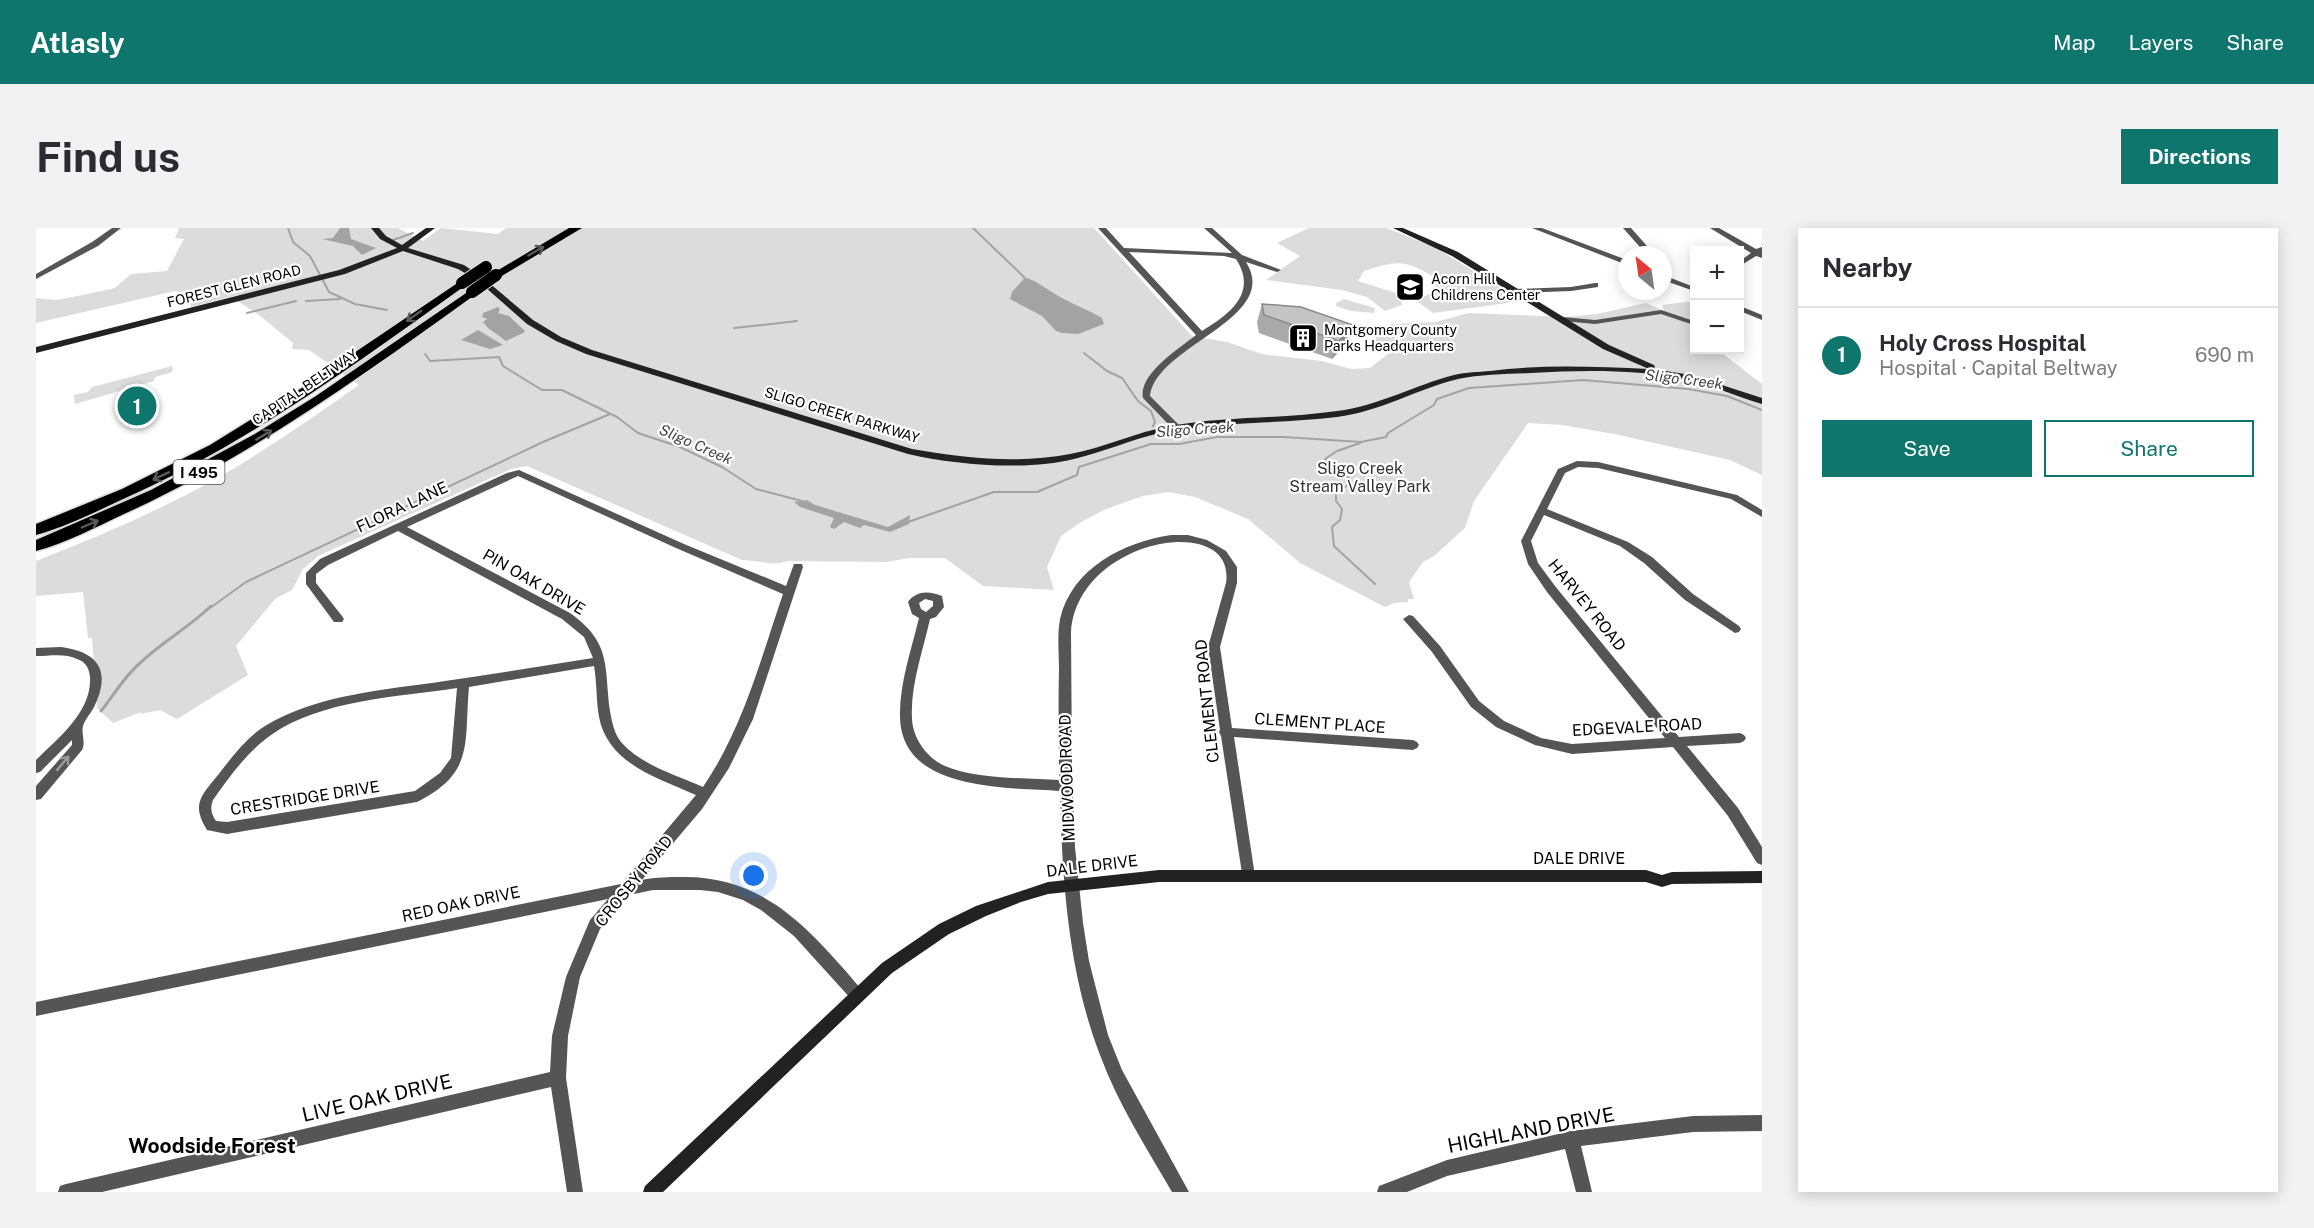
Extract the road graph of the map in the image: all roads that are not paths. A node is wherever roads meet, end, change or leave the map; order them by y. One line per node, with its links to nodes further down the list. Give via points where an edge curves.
1 (117, 228): 20 (street)
2 (375, 228): 13 (street, SLIGO CREEK PARKWAY, via 383,239)
3 (431, 228): 13 (street, FOREST GLEN ROAD)
4 (555, 228): 41 (highway, CAPITAL BELTWAY / I 495, one-way to 41, bridge, via 486,267 252,426 124,494)
5 (577, 228): 42 (highway, CAPITAL BELTWAY / I 495, one-way to 5, bridge, via 134,505 268,432 496,275)
6 (1102, 228): 14 (street)
7 (1208, 228): 16 (street)
8 (1536, 228): 17 (street)
9 (1627, 228): 12 (street)
10 (1714, 228): 15 (street)
11 (1402, 229): 24 (street, via 1455,254)
12 (1643, 246)
13 (402, 249): 33 (street, FOREST GLEN ROAD, via 325,277); 37 (street, SLIGO CREEK PARKWAY, via 464,268 532,324 575,347 911,452 995,462 1040,461 1072,457)
14 (1122, 250): 16 (street); 30 (street)
15 (1760, 253): 18 (street)
16 (1239, 257): 19 (street); 30 (street, via 1250,279 1246,298)
17 (1618, 260)
18 (1744, 262)
19 (1277, 270)
20 (36, 277)
21 (1673, 281): 23 (street)
22 (1595, 285): 24 (street)
23 (1690, 287)
24 (1515, 291): 27 (street)
25 (1744, 310): 26 (street)
26 (1762, 318)
27 (1563, 320): 29 (street); 31 (street)
28 (1690, 321): 29 (street, via 1661,312)
29 (1595, 322): 31 (street)
30 (1201, 336): 37 (street, via 1163,366 1146,386 1146,396)
31 (1596, 340): 32 (street)
32 (1606, 347): 34 (street, via 1609,359); 35 (street)
33 (36, 350)
34 (1600, 368): 35 (street, SLIGO CREEK PARKWAY); 37 (street, SLIGO CREEK PARKWAY, via 1480,373 1339,414)
35 (1670, 374): 36 (street, SLIGO CREEK PARKWAY)
36 (1762, 401)
37 (1176, 427)
38 (1539, 510): 39 (street, HARVEY ROAD, via 1561,471 1577,464 1598,465 1734,497); 49 (street, via 1624,544); 56 (street, HARVEY ROAD, via 1526,541 1533,564)
39 (1762, 514)
40 (398, 527): 44 (street, FLORA LANE, via 510,475 526,475); 47 (street, FLORA LANE, via 324,562 311,573 311,584); 51 (street, PIN OAK DRIVE, via 566,616 587,633)
41 (36, 530)
42 (36, 546)
43 (798, 567): 44 (street, CROSBY ROAD)
44 (789, 592): 60 (street, CROSBY ROAD, via 747,719 724,765)
45 (1076, 594): 54 (street, CLEMENT ROAD, via 1095,572 1119,555 1161,538 1200,540 1222,554 1232,565 1234,577 1215,632 1214,647); 59 (street, MIDWOOD ROAD, via 1066,619 1064,640)
46 (925, 617): 59 (street, via 908,699 906,722 912,742 940,770)
47 (338, 619)
48 (1409, 619): 56 (street, EDGEVALE ROAD, via 1475,704 1500,724 1539,742 1572,749)
49 (1735, 629)
50 (36, 652): 53 (street, via 73,652 95,667 97,682)
51 (599, 660): 52 (street, CRESTRIDGE DRIVE); 60 (street, PIN OAK DRIVE, via 608,733 617,746 632,758)
52 (463, 683): 52 (street, CRESTRIDGE DRIVE, via 327,706 269,729 249,746 207,798 205,817 212,826 227,828 412,798 432,789 457,758)
53 (77, 726): 58 (street); 61 (street, one-way to 53, via 78,746)
54 (1225, 732): 57 (street, CLEMENT PLACE); 63 (street, CLEMENT ROAD)
55 (1740, 738): 56 (street, EDGEVALE ROAD)
56 (1678, 742): 62 (street, HARVEY ROAD, via 1733,812)
57 (1413, 745)
58 (36, 768)
59 (1065, 786): 65 (street, MIDWOOD ROAD)
60 (704, 793): 66 (street, CROSBY ROAD)
61 (36, 795)
62 (1762, 859)
63 (1248, 876): 64 (street, DALE DRIVE, via 1646,876 1662,881); 65 (street, DALE DRIVE, via 1159,876)
64 (1762, 877)
65 (1072, 885): 67 (street, DALE DRIVE, via 1021,896 944,929 886,968); 75 (street, MIDWOOD ROAD, via 1082,961 1101,1037 1130,1103)
66 (625, 890): 67 (street, RED OAK DRIVE, via 653,884 705,885 726,887 753,897 794,924); 68 (street, RED OAK DRIVE); 69 (street, CROSBY ROAD, via 595,926 573,977 560,1036)
67 (857, 995): 72 (street, DALE DRIVE)
68 (36, 1009)
69 (558, 1078): 73 (street, LIVE OAK DRIVE); 74 (street, CROSBY ROAD)
70 (1762, 1123): 71 (street, HIGHLAND DRIVE, via 1693,1124)
71 (1571, 1139): 76 (street, HIGHLAND DRIVE, via 1447,1168); 77 (street)
72 (656, 1190)
73 (66, 1192)
74 (575, 1192)
75 (1181, 1192)
76 (1385, 1192)
77 (1584, 1192)

